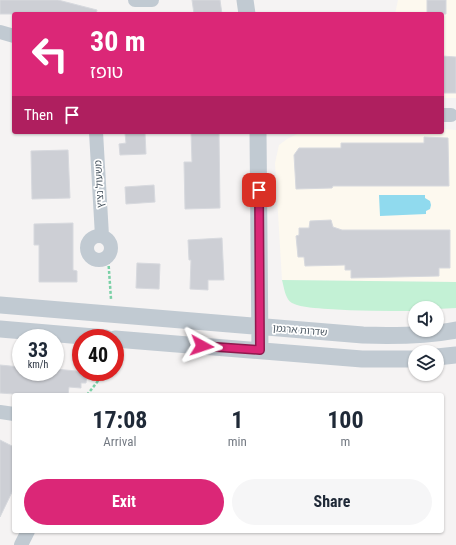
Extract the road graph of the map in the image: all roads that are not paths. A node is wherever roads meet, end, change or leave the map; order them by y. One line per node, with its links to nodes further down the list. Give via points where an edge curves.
1 (135, 0): 2 (street)
2 (152, 0)
3 (245, 0): 4 (street)
4 (247, 12)
5 (0, 32): 6 (street)
6 (12, 35)
7 (96, 134): 9 (street, משעול נציץ)
8 (258, 134): 11 (street)
9 (102, 236): 9 (street, via 108,239 111,250 108,256 97,259 91,256 88,245 91,239)
10 (0, 305): 11 (street, שדרות ארגמן)
11 (260, 326): 13 (street, שדרות ארגמן, via 384,336); 16 (street)
12 (0, 329): 14 (street)
13 (456, 330)
14 (72, 335)
15 (124, 340): 16 (street)
16 (260, 350): 19 (street, via 362,359)
17 (456, 354): 18 (street)
18 (444, 356)
19 (408, 359)
20 (0, 412): 21 (street)
21 (12, 414)
22 (27, 533): 23 (street)
23 (21, 545)

